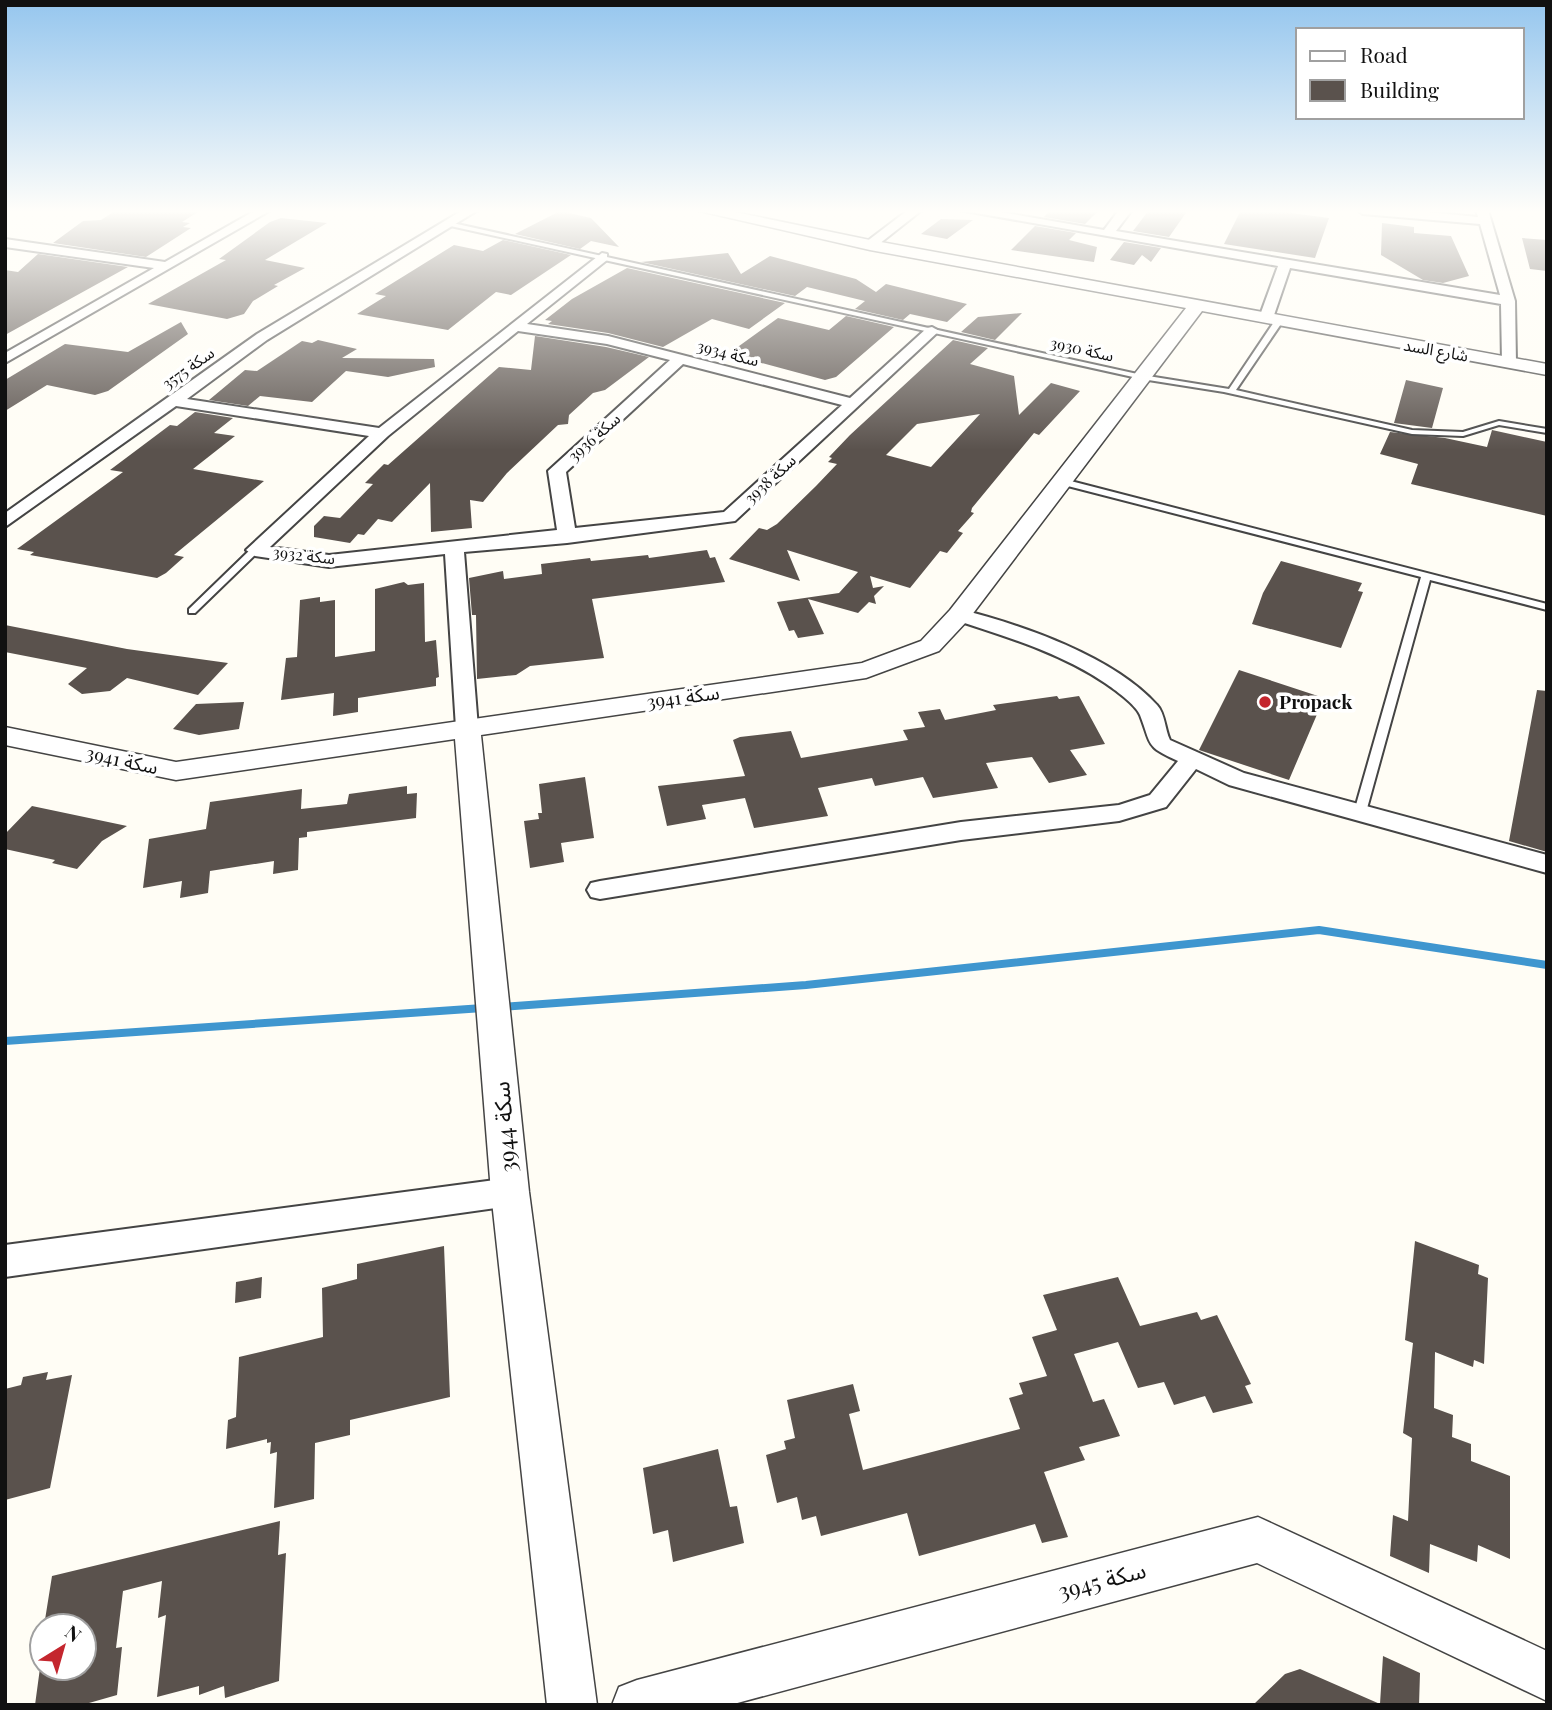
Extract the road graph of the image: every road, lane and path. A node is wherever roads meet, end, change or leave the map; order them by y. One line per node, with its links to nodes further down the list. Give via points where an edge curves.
1 (125, 290): 16 (street)
2 (340, 290): 22 (street, سكة 3575, via 262,337)
3 (560, 290): 13 (street, سكة 3932)
4 (748, 290): 14 (lane, سكة 3930)
5 (1091, 290): 15 (street, via 1158,307 1171,321)
6 (1111, 290): 11 (street, شارع السد)
7 (1279, 290): 12 (street)
8 (1436, 290): 10 (street)
9 (1505, 290): 10 (street)
10 (1508, 302): 18 (street)
11 (1197, 306): 12 (street, شارع السد); 15 (street, سكة 3941)
12 (1273, 320): 18 (street, شارع السد); 21 (lane)
13 (514, 326): 17 (street, سكة 3934, via 608,340); 25 (street, سكة 3932)
14 (932, 331): 20 (lane, سكة 3930); 23 (street, سكة 3938)
15 (1171, 336): 20 (street, سكة 3941)
16 (5, 359)
17 (680, 359): 23 (street, سكة 3934); 28 (street, سكة 3936, via 557,471)
18 (1509, 363): 19 (street, شارع السد)
19 (1547, 370)
20 (1142, 377): 21 (lane, سكة 3930); 26 (street, سكة 3941)
21 (1231, 392): 24 (lane, سكة 3930, via 1412,432 1463,434 1499,423)
22 (172, 401): 25 (street); 27 (street, سكة 3575)
23 (850, 403): 28 (street, سكة 3938, via 729,517)
24 (1547, 431)
25 (382, 433): 30 (street, سكة 3932)
26 (1063, 482): 31 (lane); 34 (street, سكة 3941)
27 (7, 519)
28 (567, 537): 29 (street, سكة 3932)
29 (454, 548): 30 (street, سكة 3932, via 329,561); 35 (street, سكة 3944)
30 (255, 550): 33 (lane)
31 (1426, 576): 32 (lane); 38 (lane)
32 (1547, 607)
33 (192, 611)
34 (959, 615): 35 (street, سكة 3941, via 930,646 866,670); 37 (street, via 1041,642 1112,678 1150,710 1162,745)
35 (467, 728): 36 (street, سكة 3941, via 176,771); 41 (street, سكة 3944)
36 (5, 736)
37 (1191, 760): 38 (street, via 1237,779); 40 (street, via 1158,801 1119,813 961,831)
38 (1360, 812): 39 (street)
39 (1547, 864)
40 (600, 890)
41 (510, 1192): 42 (street); 44 (street, سكة 3944)
42 (5, 1261)
43 (1547, 1676): 45 (street, سكة 3945, via 1258,1540)
44 (572, 1705)
45 (637, 1705)

